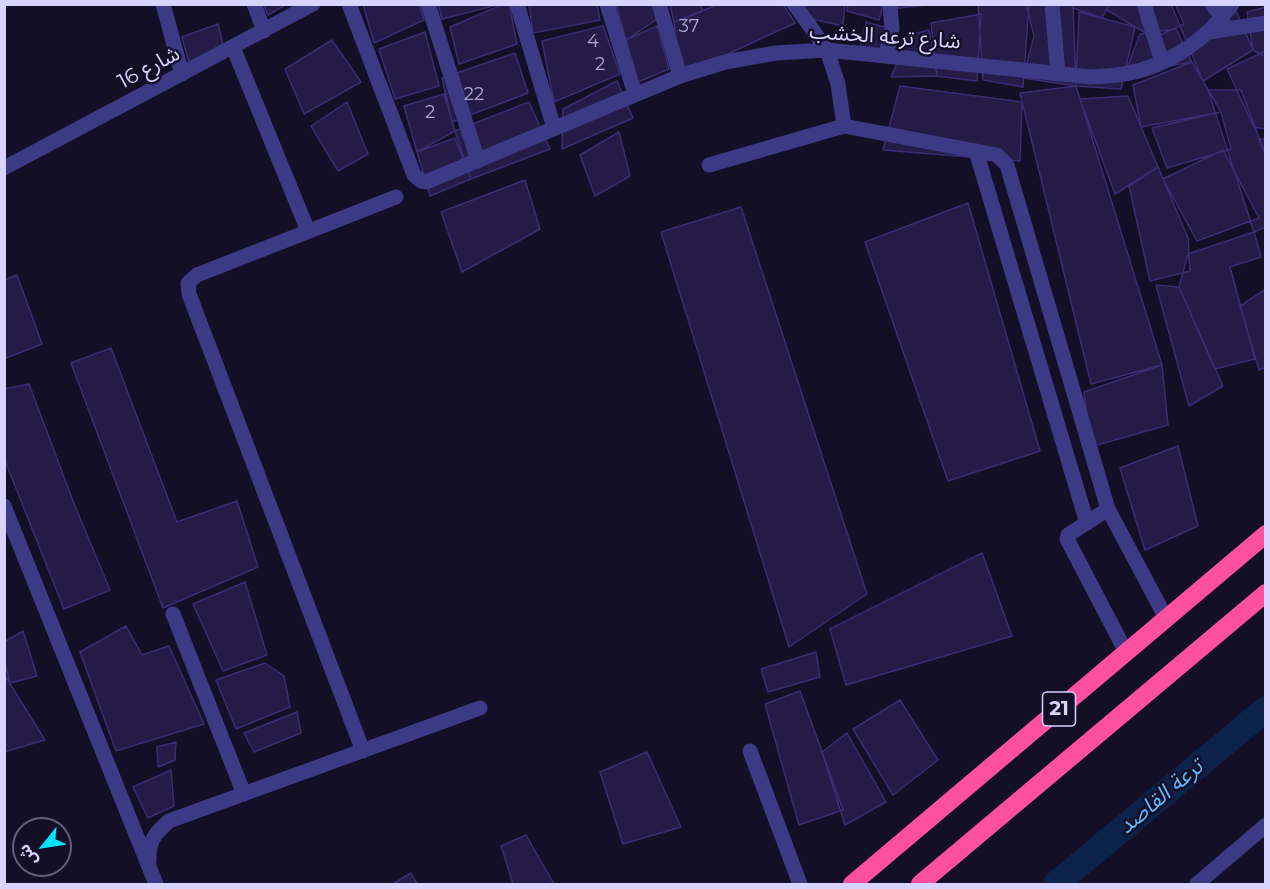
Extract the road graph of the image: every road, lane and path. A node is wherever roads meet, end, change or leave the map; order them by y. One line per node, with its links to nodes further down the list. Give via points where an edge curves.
1 (163, 4): 23 (street)
2 (254, 4): 17 (street)
3 (313, 4): 17 (street, شارع 16)
4 (349, 4): 30 (street, شارع ترعه الخشب, via 414,176 426,182)
5 (428, 4): 30 (street)
6 (517, 4): 28 (street)
7 (607, 4): 26 (street)
8 (658, 4): 25 (street)
9 (794, 4): 20 (street)
10 (890, 4): 21 (street, via 892,29)
11 (1052, 4): 24 (street)
12 (1144, 4): 22 (street)
13 (1212, 4): 15 (street)
14 (1232, 4): 15 (street, شارع ترعه الخشب)
15 (1223, 18): 18 (street, شارع ترعه الخشب)
16 (1266, 23): 18 (street)
17 (264, 32): 19 (street, شارع 16)
18 (1209, 32): 22 (street, شارع ترعه الخشب)
19 (233, 47): 23 (street, شارع 16); 34 (street)
20 (827, 50): 21 (street, شارع ترعه الخشب); 25 (street, شارع ترعه الخشب, via 776,53); 27 (street, via 838,84)
21 (886, 56): 24 (street, شارع ترعه الخشب)
22 (1162, 62): 24 (street, شارع ترعه الخشب, via 1125,74)
23 (182, 74): 32 (street, شارع 16)
24 (1058, 74)
25 (680, 75): 26 (street, شارع ترعه الخشب)
26 (635, 94): 28 (street, شارع ترعه الخشب)
27 (844, 126): 29 (street); 31 (street)
28 (554, 128): 30 (street, شارع ترعه الخشب)
29 (976, 151): 36 (street, via 997,155 1007,165); 37 (street)
30 (478, 161)
31 (709, 165)
32 (4, 168)
33 (396, 197): 34 (street)
34 (308, 231): 44 (street, via 196,275 188,283 189,294)
35 (4, 506): 48 (street)
36 (1108, 509): 37 (street); 41 (street)
37 (1087, 523): 42 (street, via 1067,539)
38 (1266, 534): 41 (highway, 21)
39 (1266, 593): 52 (highway, 21)
40 (173, 614): 46 (street)
41 (1166, 618): 42 (highway, 21)
42 (1126, 652): 51 (highway, 21)
43 (480, 708): 44 (street)
44 (363, 751): 46 (street)
45 (750, 751): 50 (street)
46 (244, 794): 48 (street, via 169,821 155,833 148,849)
47 (1266, 825): 53 (street)
48 (150, 868): 49 (street)
49 (156, 885)
50 (800, 885)
51 (852, 885)
52 (920, 885)
53 (1197, 885)

